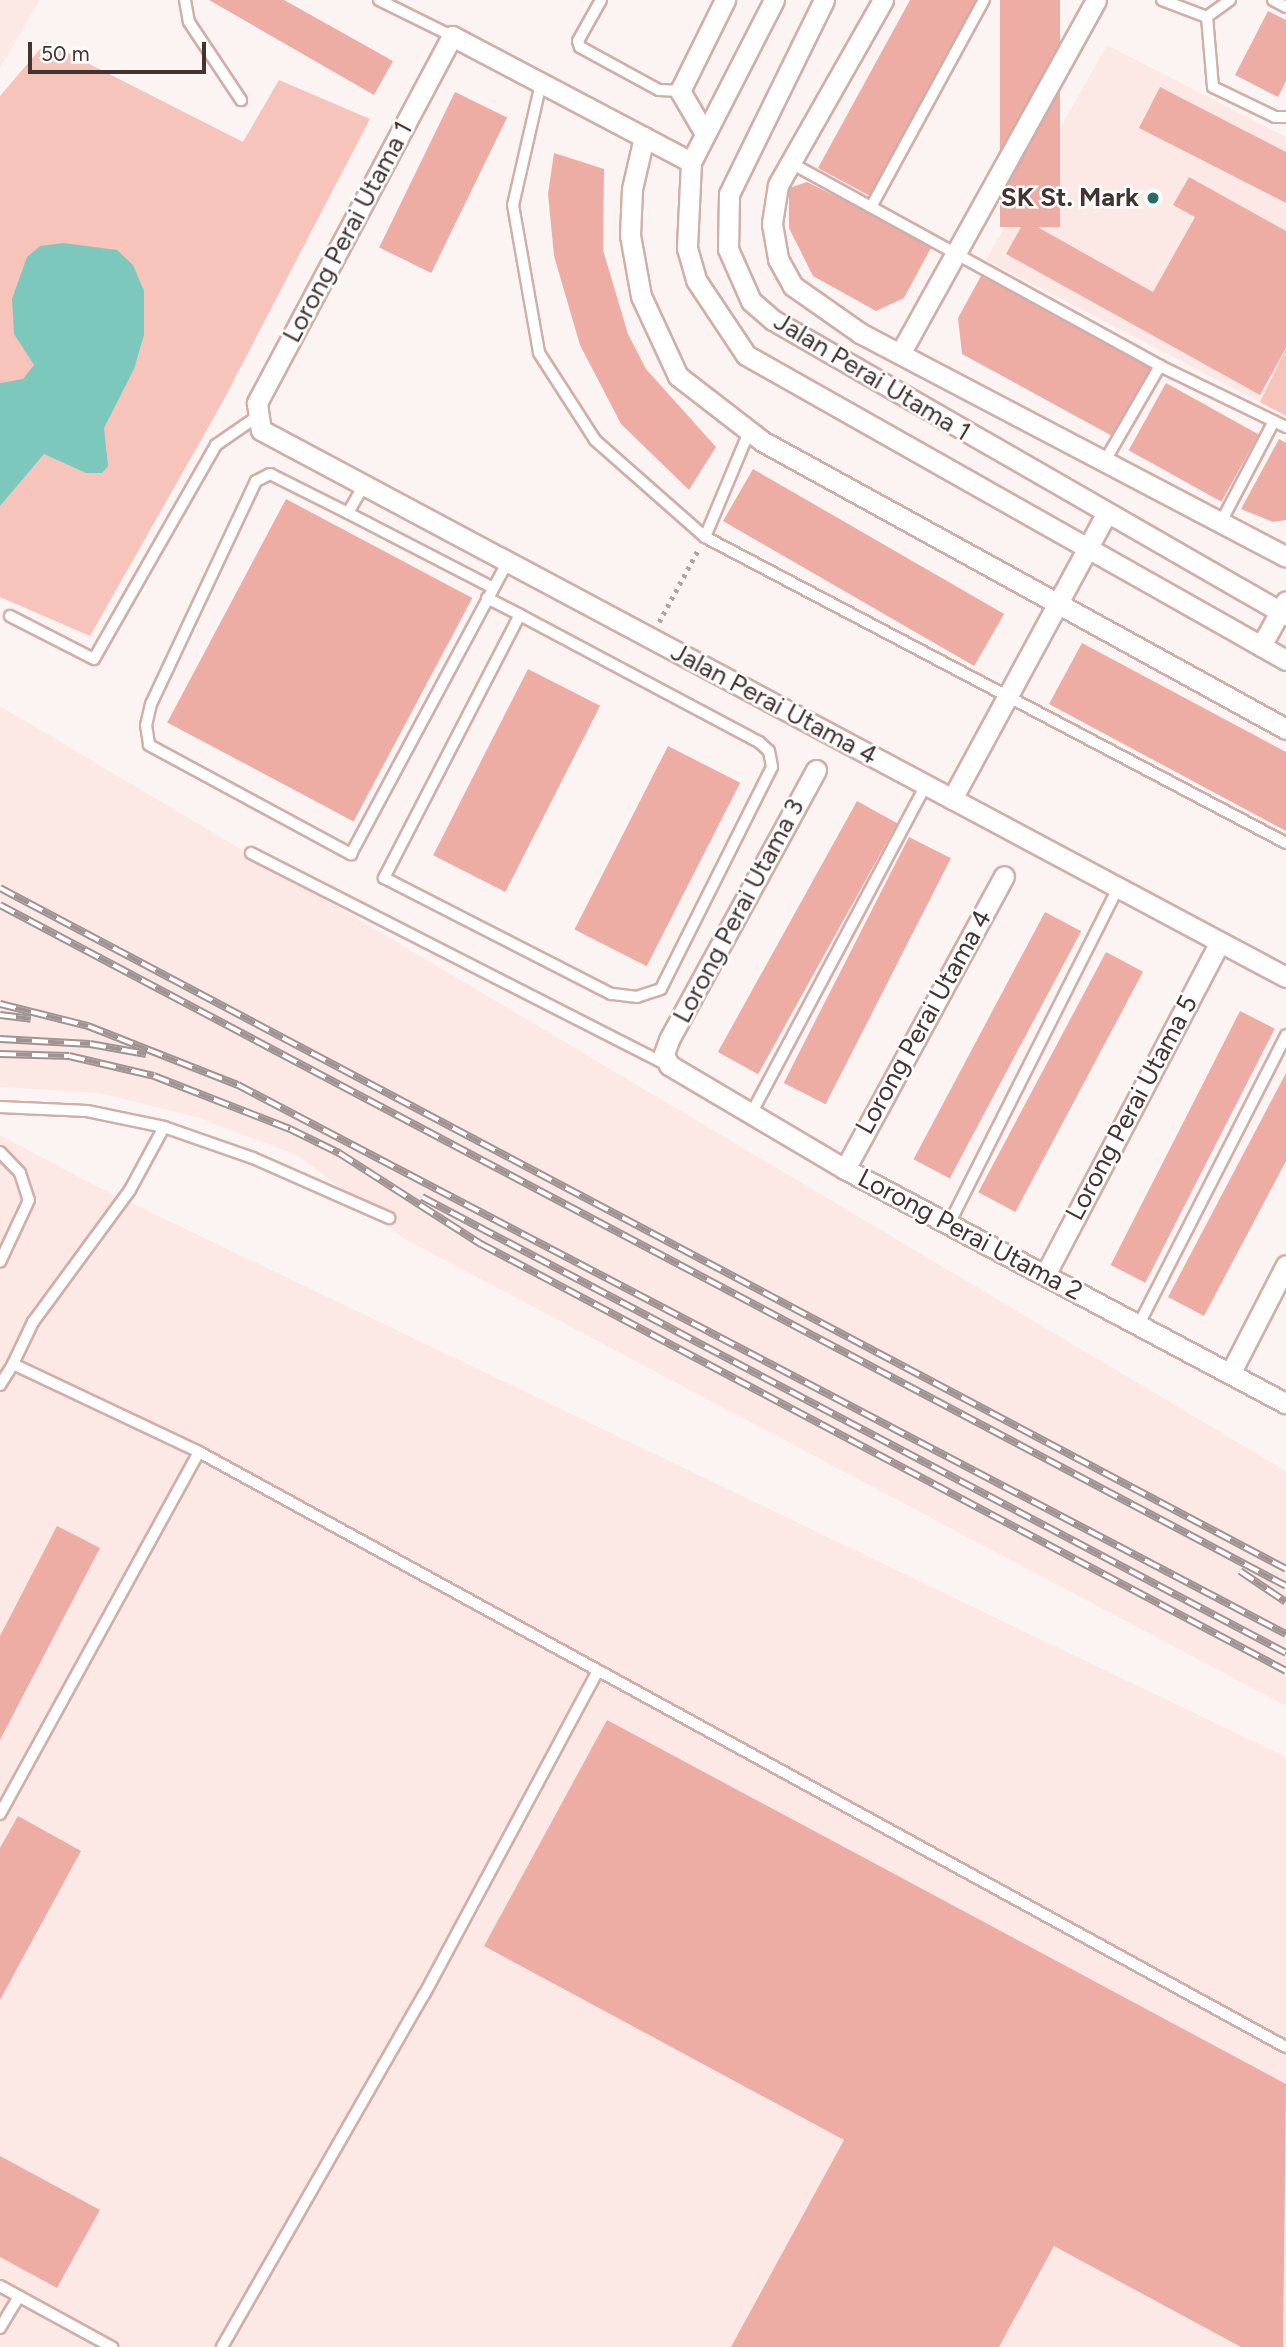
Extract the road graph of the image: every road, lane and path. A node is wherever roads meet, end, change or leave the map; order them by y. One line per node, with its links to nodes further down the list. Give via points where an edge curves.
1 (185, 0): 18 (lane, via 189,22)
2 (379, 0): 15 (lane)
3 (601, 0): 17 (lane, via 578,41 580,47 660,90)
4 (725, 0): 17 (street)
5 (774, 0): 20 (street, Jalan Perai Utama 1)
6 (824, 0): 35 (street, Jalan Perai Utama 1, via 732,185 728,249 735,274 773,320)
7 (883, 0): 23 (street, Jalan Perai Utama 1)
8 (984, 0): 24 (lane)
9 (1096, 0): 25 (street)
10 (1162, 0): 14 (lane)
11 (1230, 0): 14 (lane)
12 (1273, 0): 13 (lane)
13 (1286, 7)
14 (1207, 17): 19 (lane, via 1213,87 1275,117)
15 (452, 36): 16 (street); 29 (street, Lorong Perai Utama 1, via 257,403)
16 (541, 83): 21 (street); 37 (lane, via 513,205 539,353 595,440)
17 (681, 91): 20 (street)
18 (241, 100)
19 (1286, 117)
20 (704, 132): 22 (street, Jalan Perai Utama 1)
21 (644, 137): 22 (street); 31 (street, via 632,189 630,235 641,296 678,376)
22 (691, 162): 38 (street, Jalan Perai Utama 1, via 687,248 696,280 746,355)
23 (791, 163): 24 (lane); 26 (street, Jalan Perai Utama 1, via 778,185 772,224 778,259 793,286 860,333)
24 (872, 207): 25 (lane)
25 (953, 253): 26 (street); 27 (lane)
26 (901, 352): 32 (street, Jalan Perai Utama 1)
27 (1160, 366): 28 (lane); 32 (lane)
28 (1274, 421): 30 (lane); 36 (lane)
29 (260, 423): 33 (street, Jalan Perai Utama 4); 46 (lane, via 216,445 94,659)
30 (1286, 427)
31 (749, 432): 37 (lane); 43 (street)
32 (1107, 459): 36 (street, Jalan Perai Utama 1)
33 (364, 485): 34 (lane); 40 (street, Jalan Perai Utama 4)
34 (348, 513): 41 (lane); 42 (lane, via 270,474 256,481 151,704 149,745 351,854)
35 (1106, 514): 38 (street); 44 (street, Jalan Perai Utama 1)
36 (1221, 522): 39 (street, Jalan Perai Utama 1)
37 (705, 537): 47 (path); 50 (lane)
38 (1086, 548): 43 (street); 48 (street, Jalan Perai Utama 1)
39 (1286, 557)
40 (507, 563): 41 (lane); 47 (street, Jalan Perai Utama 4)
41 (493, 588): 42 (lane)
42 (487, 598): 45 (lane)
43 (1056, 605): 50 (street); 51 (street)
44 (1284, 609): 48 (street, Jalan Perai Utama 1)
45 (520, 615): 45 (lane, via 384,878 611,994 637,997 661,989 772,767 769,751)
46 (10, 616)
47 (650, 638): 53 (street, Jalan Perai Utama 4)
48 (1261, 646): 49 (street, Jalan Perai Utama 1)
49 (1286, 660)
50 (1007, 700): 54 (street); 55 (lane)
51 (1286, 729)
52 (816, 770): 62 (street, Lorong Perai Utama 3)
53 (926, 785): 54 (street, Jalan Perai Utama 4); 64 (lane)
54 (952, 799): 58 (street, Jalan Perai Utama 4)
55 (1286, 843)
56 (251, 853): 62 (lane)
57 (1004, 876): 67 (street, Lorong Perai Utama 4)
58 (1118, 888): 59 (street, Jalan Perai Utama 4); 69 (lane)
59 (1220, 942): 60 (street, Jalan Perai Utama 4); 72 (street, Lorong Perai Utama 5)
60 (1286, 977)
61 (1286, 1035): 73 (lane)
62 (667, 1059): 64 (street, Lorong Perai Utama 2)
63 (0, 1107): 65 (lane, via 87,1111)
64 (751, 1114): 67 (street, Lorong Perai Utama 2)
65 (164, 1128): 68 (lane, via 253,1158); 74 (lane, via 131,1190 33,1322)
66 (0, 1152): 70 (lane, via 20,1172 29,1200)
67 (845, 1169): 69 (street, Lorong Perai Utama 2)
68 (389, 1218)
69 (949, 1224): 72 (street, Lorong Perai Utama 2)
70 (0, 1262)
71 (1286, 1265): 75 (street)
72 (1045, 1275): 73 (street, Lorong Perai Utama 2)
73 (1139, 1324): 75 (street, Lorong Perai Utama 2)
74 (13, 1364): 76 (lane); 78 (lane)
75 (1231, 1372): 77 (street, Lorong Perai Utama 2)
76 (0, 1385)
77 (1286, 1403)
78 (199, 1452): 79 (lane); 80 (lane)
79 (598, 1671): 81 (lane); 86 (lane, via 424,1994)
80 (0, 1814)
81 (1286, 2048)
82 (0, 2286): 83 (lane)
83 (19, 2296): 84 (lane); 85 (lane)
84 (0, 2328)
85 (112, 2347)
86 (222, 2347)

